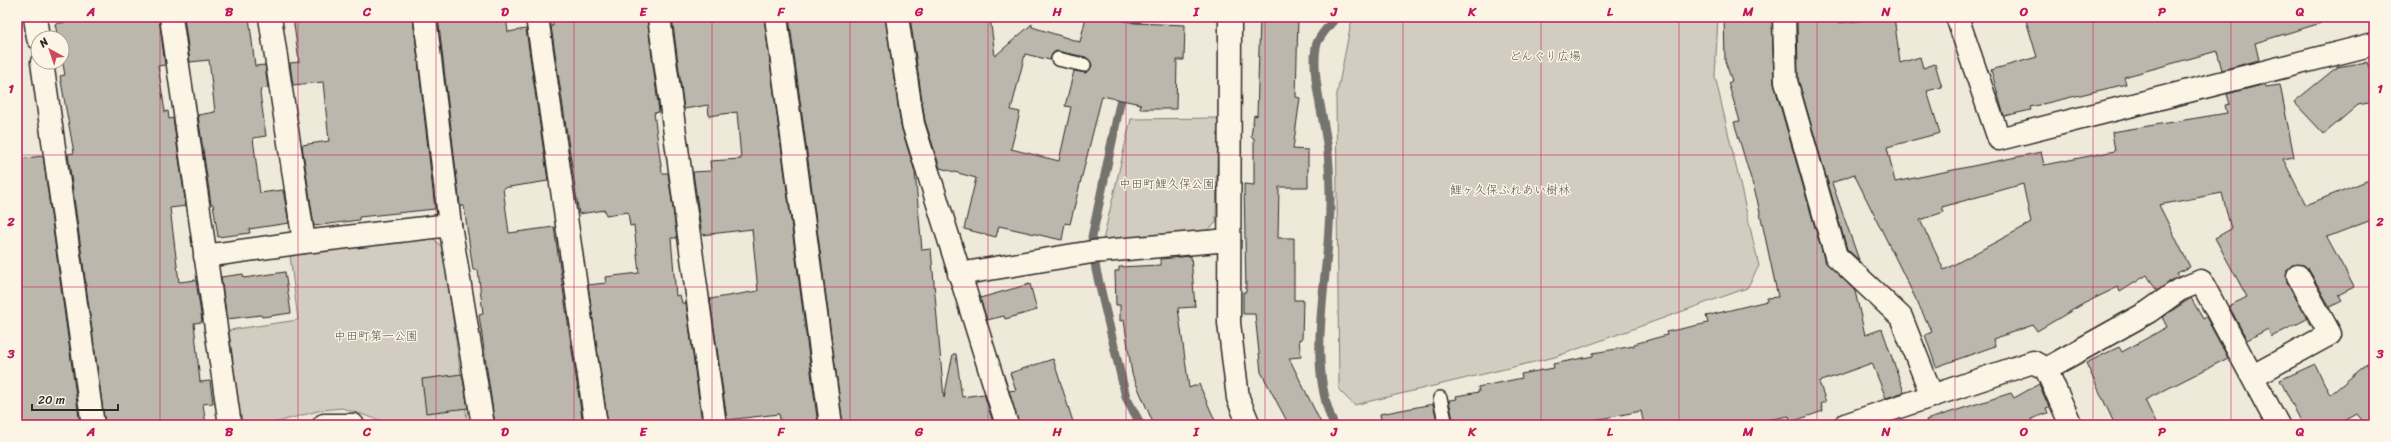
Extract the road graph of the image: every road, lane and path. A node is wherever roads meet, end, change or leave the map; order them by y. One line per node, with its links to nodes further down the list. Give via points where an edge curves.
1 (35, 17): 12 (street)
2 (171, 17): 20 (street)
3 (270, 17): 19 (street)
4 (425, 17): 17 (street)
5 (537, 17): 32 (street)
6 (660, 17): 33 (street)
7 (776, 17): 34 (street)
8 (897, 17): 21 (street, via 913,124)
9 (1230, 17): 18 (street)
10 (1784, 17): 25 (street, via 1786,81 1836,256 1901,317)
11 (1957, 17): 13 (street, via 1999,139)
12 (37, 30)
13 (2374, 44)
14 (1058, 59): 15 (lane)
15 (1084, 65)
16 (43, 70): 27 (street)
17 (450, 225): 19 (street); 31 (street)
18 (1229, 240): 21 (street, via 1092,252); 36 (street, via 1229,323 1238,398)
19 (304, 242): 20 (street)
20 (205, 256): 28 (street)
21 (959, 274): 35 (street)
22 (2298, 276): 24 (street, via 2330,334)
23 (2046, 370): 24 (street, via 2148,312 2178,290 2201,280); 25 (street, via 2033,362); 39 (street)
24 (2253, 376): 40 (street)
25 (1932, 396): 38 (street)
26 (1440, 398): 37 (lane)
27 (93, 425)
28 (230, 425)
29 (324, 425): 30 (street)
30 (353, 425)
31 (483, 425)
32 (596, 425)
33 (715, 425)
34 (831, 425)
35 (1007, 425)
36 (1249, 425)
37 (1446, 425)
38 (1845, 425)
39 (2071, 425)
40 (2278, 425)

